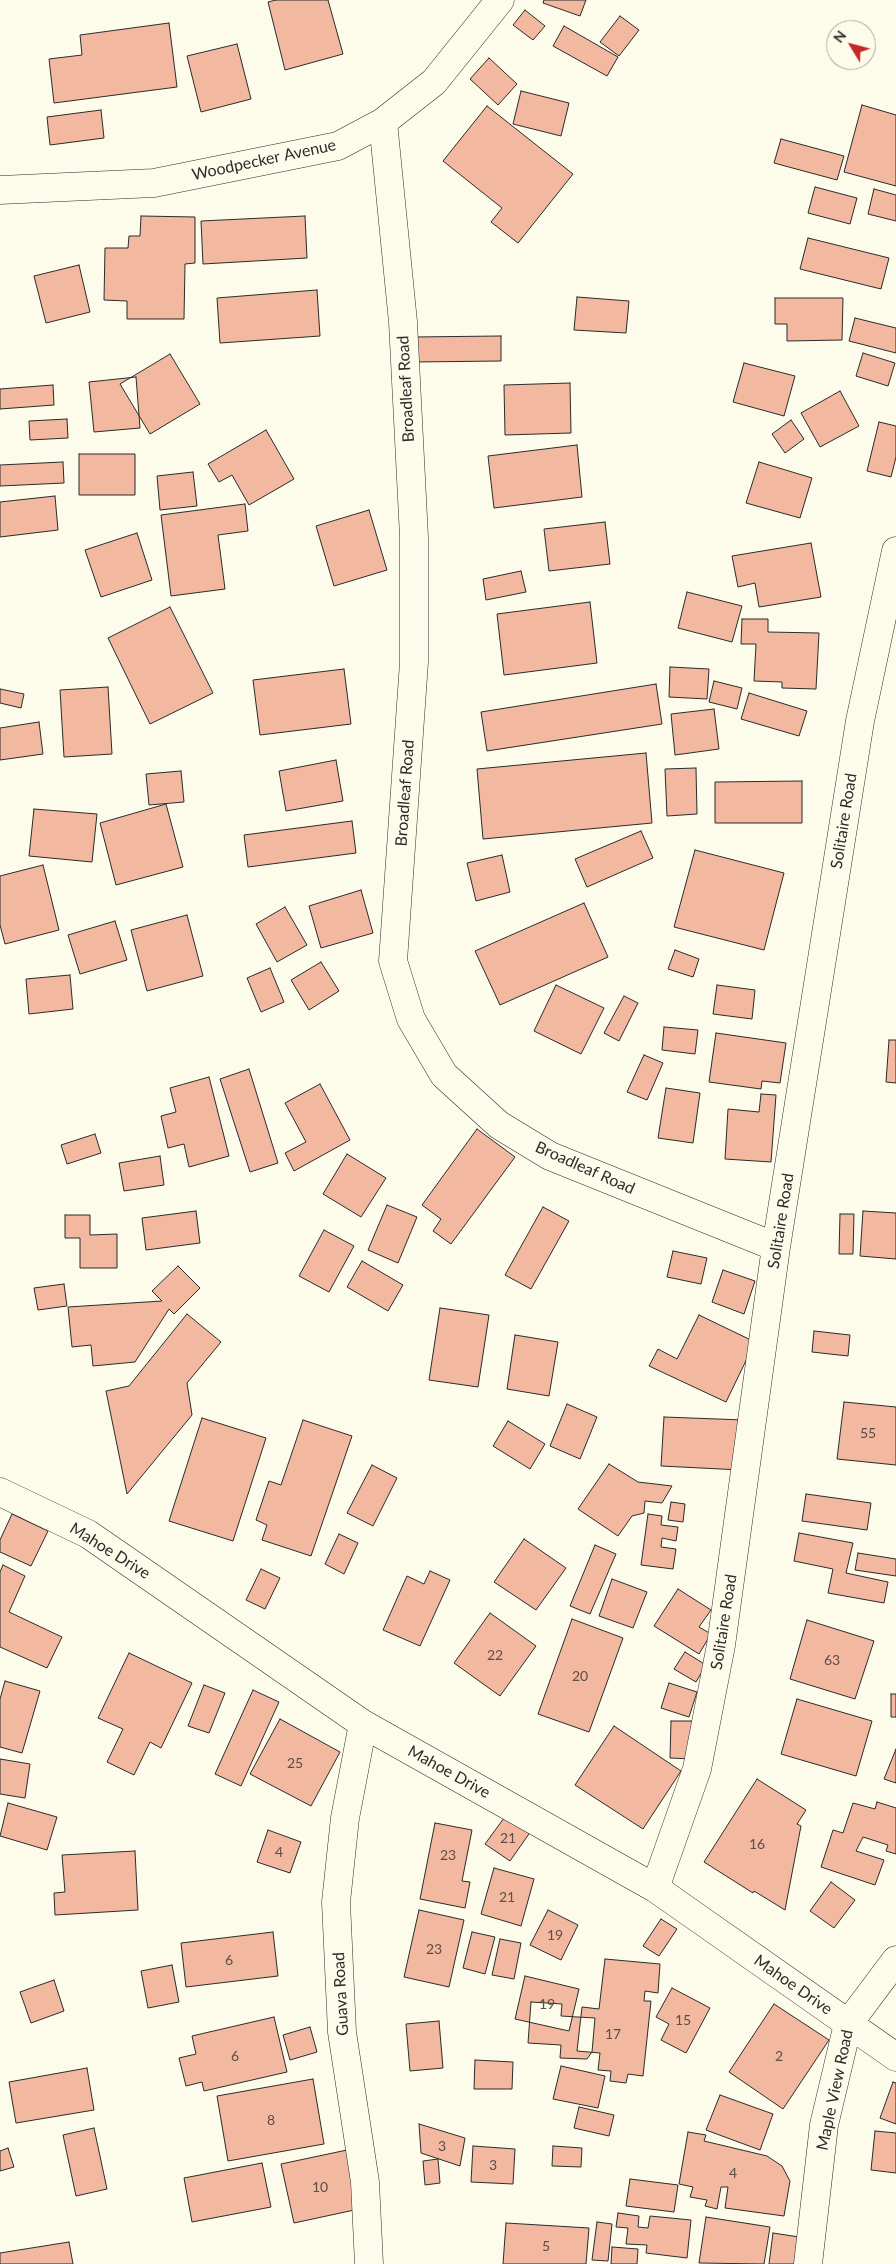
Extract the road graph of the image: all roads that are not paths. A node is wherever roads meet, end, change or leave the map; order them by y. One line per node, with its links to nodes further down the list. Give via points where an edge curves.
1 (500, 0): 2 (street, Woodpecker Avenue, via 434,82)
2 (383, 122): 3 (street, Woodpecker Avenue, via 338,146 154,183); 5 (street, Broadleaf Road, via 403,322 414,537 414,662 393,961 412,1019 444,1075 499,1125 550,1156)
3 (0, 190)
4 (896, 551): 5 (street, Solitaire Road, via 860,721)
5 (776, 1247): 8 (street, Solitaire Road, via 722,1645 697,1769)
6 (0, 1492): 7 (street, Mahoe Drive, via 88,1534)
7 (363, 1724): 8 (street, Mahoe Drive); 12 (street, Guava Road, via 345,1818 336,1902 342,2032 365,2182)
8 (655, 1888): 10 (street, Mahoe Drive)
9 (896, 1960): 10 (street, Maple View Road)
10 (848, 2024): 11 (street, Mahoe Drive); 13 (street, Maple View Road, via 824,2125)
11 (896, 2057)
12 (369, 2264)
13 (808, 2264)

